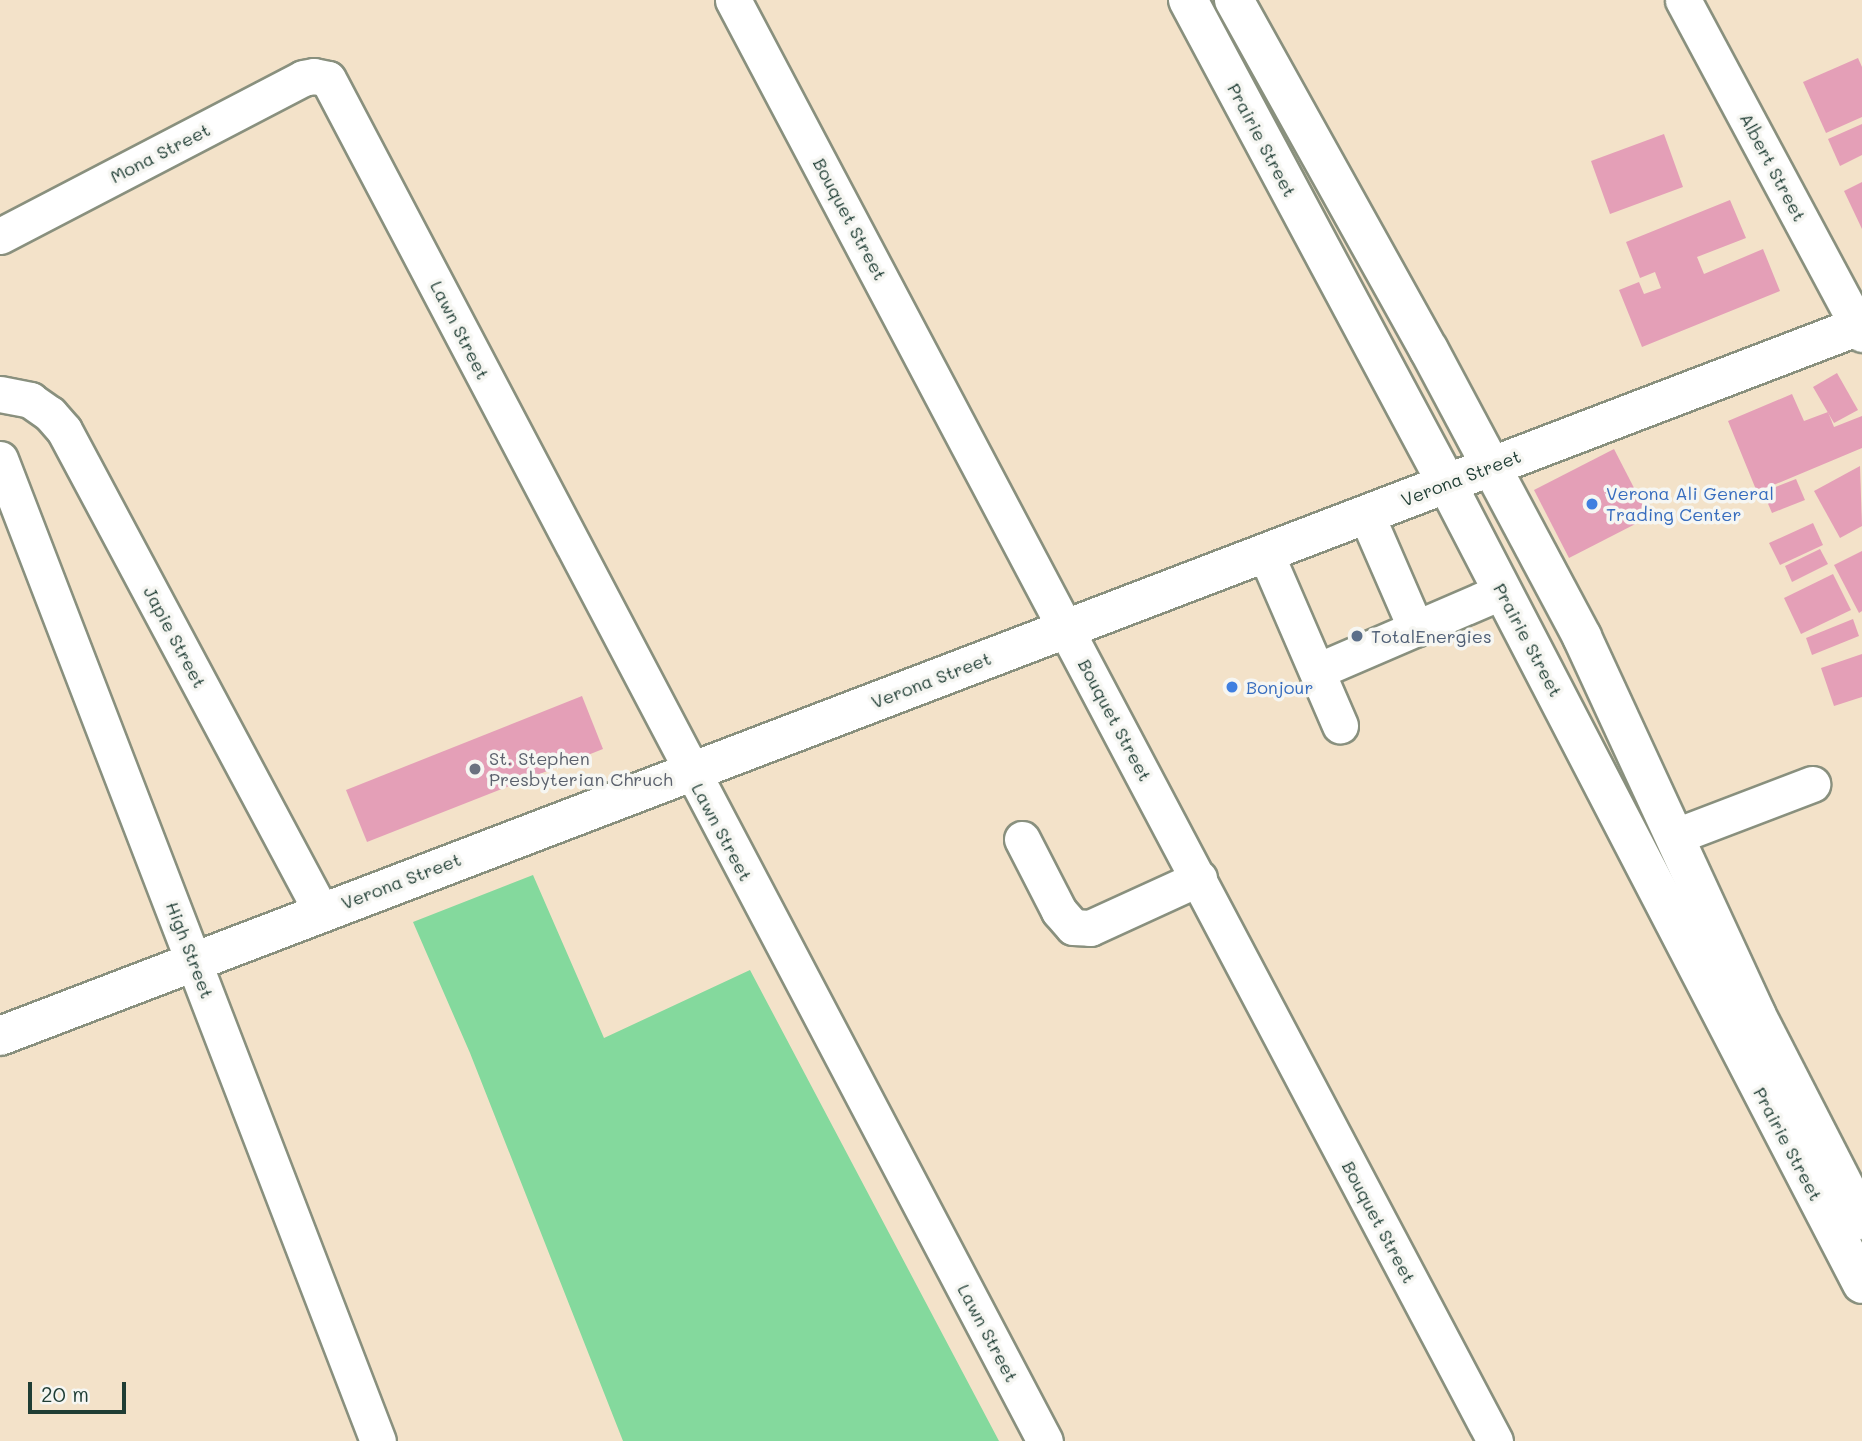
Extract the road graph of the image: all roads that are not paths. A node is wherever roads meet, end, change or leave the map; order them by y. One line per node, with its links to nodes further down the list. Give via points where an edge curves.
1 (733, 0): 15 (street, Bouquet Street)
2 (1188, 0): 11 (main road, Prairie Street)
3 (1234, 0): 10 (main road, Prairie Street)
4 (1683, 0): 7 (street, Albert Street)
5 (322, 76): 6 (street, Mona Street, via 303,78); 19 (street, Lawn Street, via 334,87 351,118)
6 (0, 236)
7 (1861, 328): 10 (main road, Verona Street)
8 (0, 394): 24 (street, Japie Street, via 30,400 64,430)
9 (0, 459): 25 (street, High Street)
10 (1491, 466): 11 (main road, Verona Street); 21 (main road, Prairie Street, via 1582,637)
11 (1447, 484): 12 (main road, Verona Street); 14 (main road, Prairie Street)
12 (1366, 514): 13 (main road, Verona Street); 16 (street)
13 (1265, 552): 15 (main road, Verona Street); 17 (street)
14 (1503, 592): 16 (street); 28 (main road, Prairie Street)
15 (1067, 629): 19 (main road, Verona Street); 23 (street, Bouquet Street)
16 (1416, 629): 17 (street)
17 (1317, 671): 18 (street)
18 (1340, 725)
19 (690, 771): 24 (main road, Verona Street); 30 (street, Lawn Street)
20 (1812, 784): 21 (street)
21 (1676, 836): 27 (main road, Prairie Street, via 1756,1014)
22 (1022, 839): 23 (street, via 1059,911 1073,927 1090,928)
23 (1199, 878): 31 (street, Bouquet Street)
24 (321, 911): 25 (main road, Verona Street)
25 (195, 960): 26 (main road, Verona Street); 29 (street, High Street)
26 (0, 1036)
27 (1862, 1220)
28 (1862, 1284)
29 (378, 1441)
30 (1045, 1441)
31 (1495, 1441)

